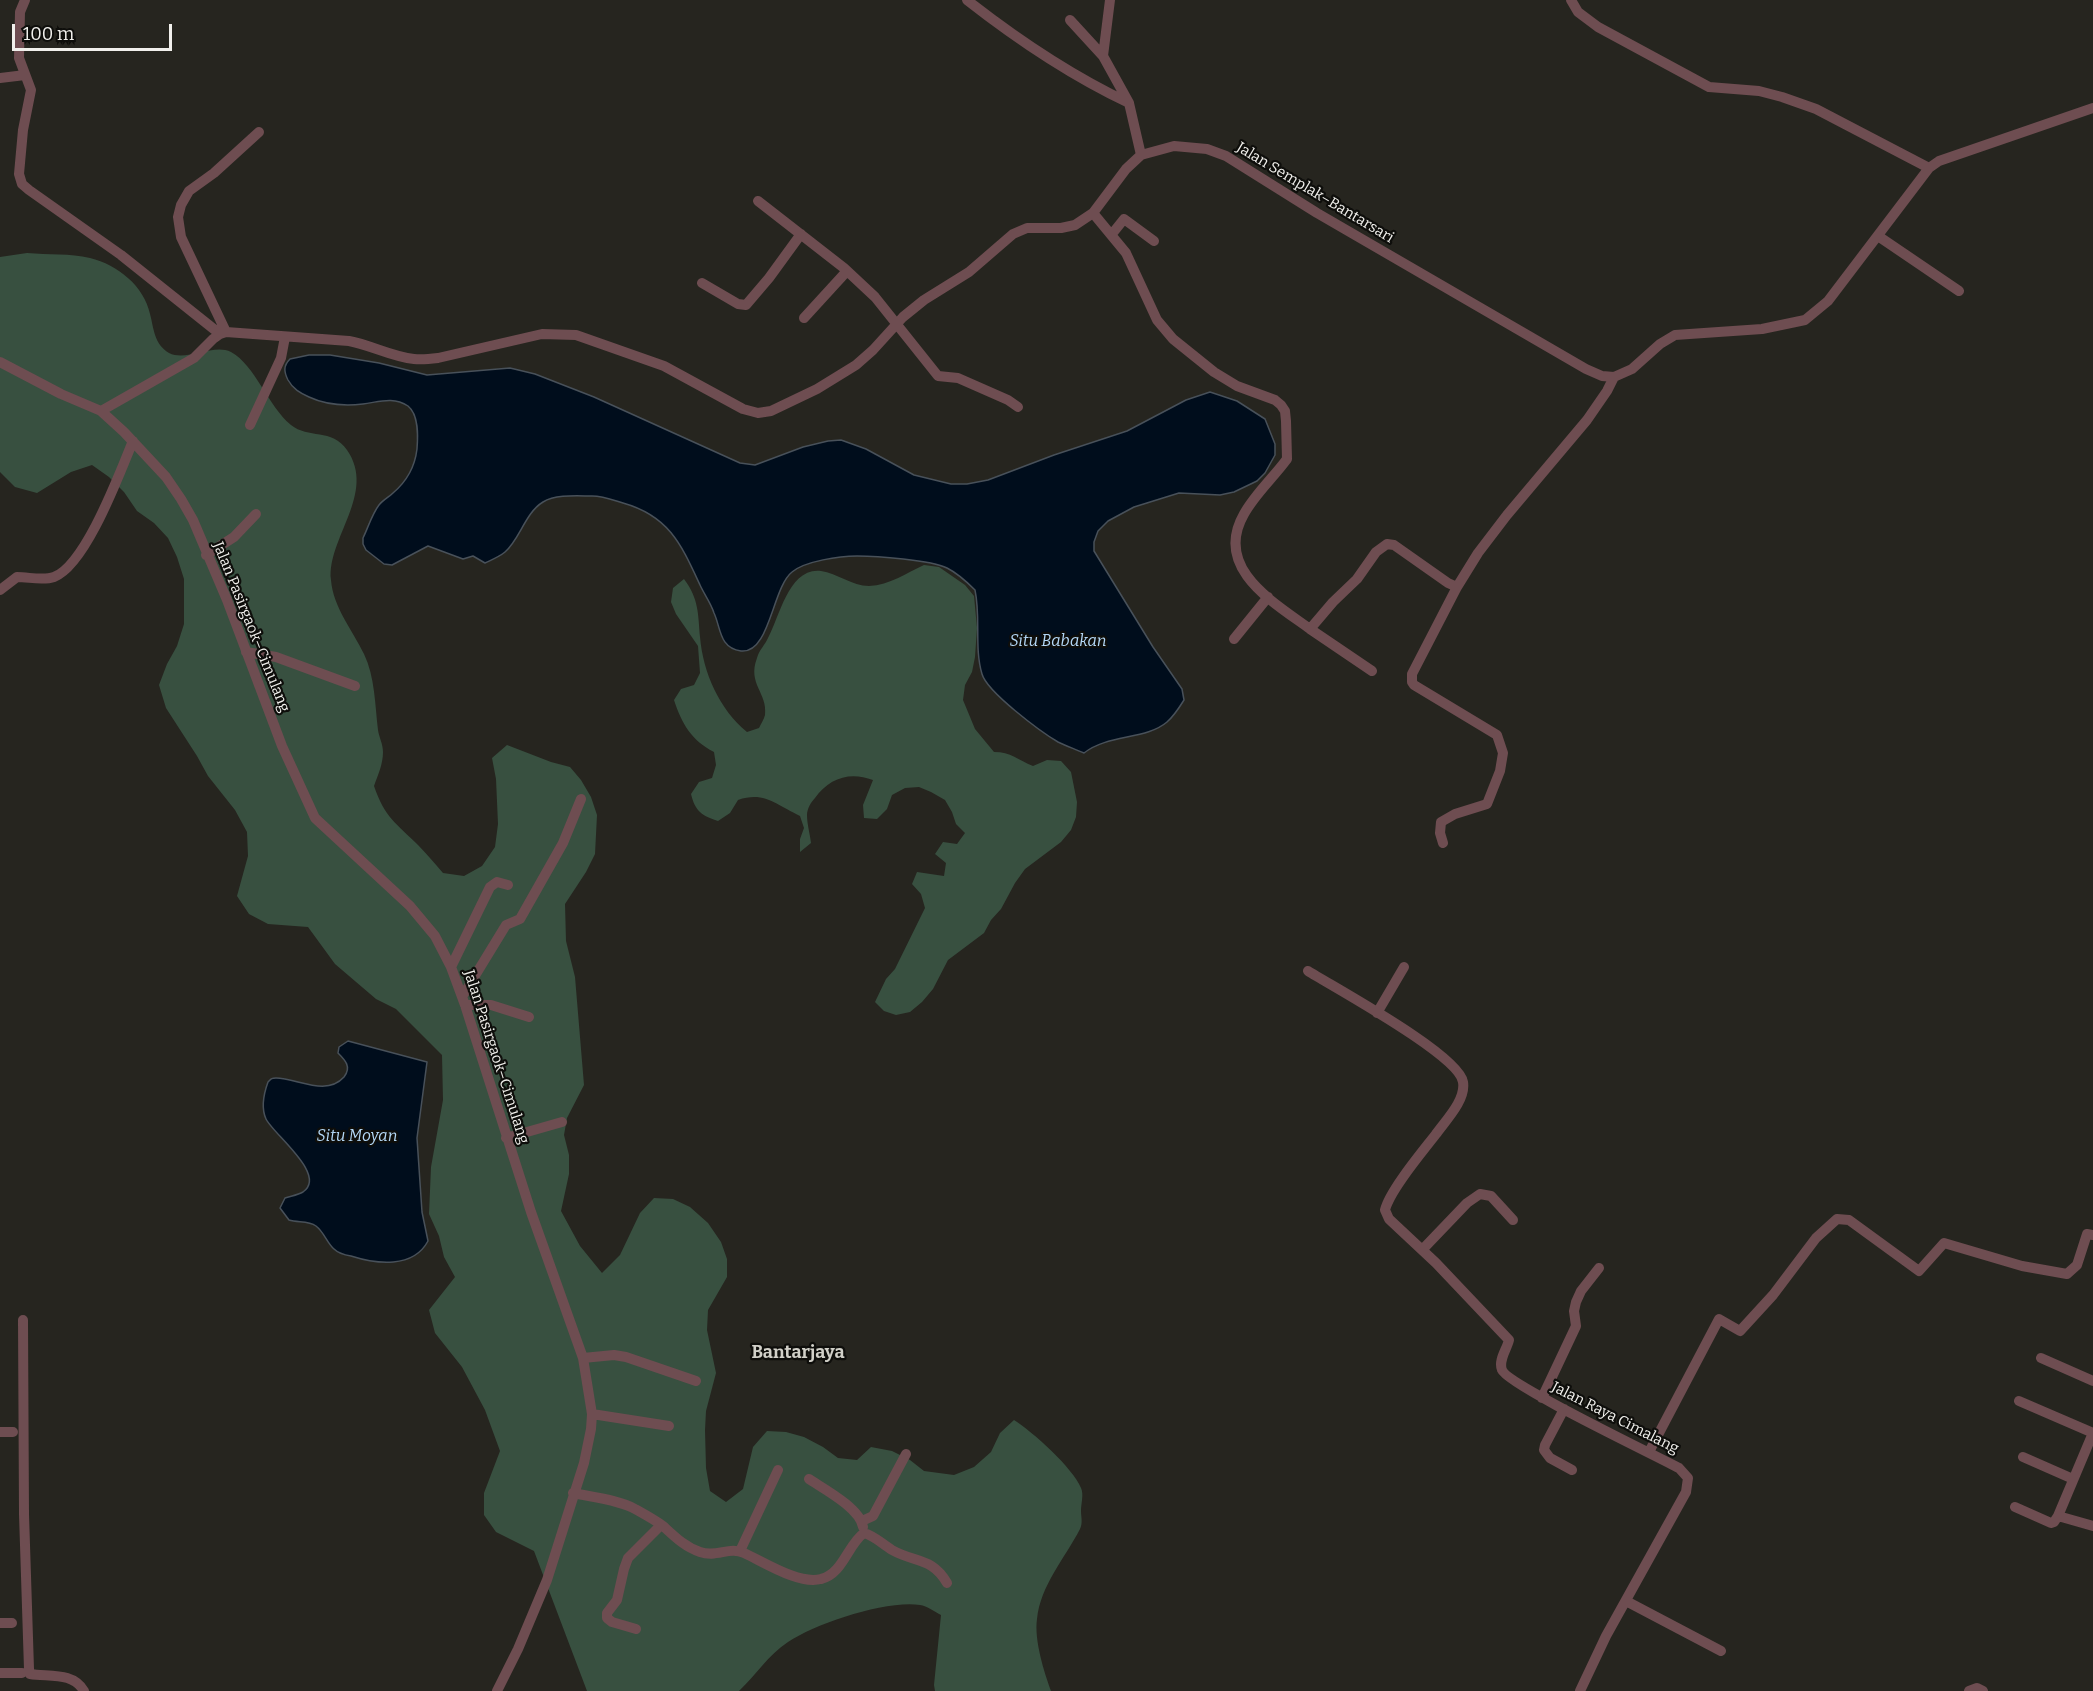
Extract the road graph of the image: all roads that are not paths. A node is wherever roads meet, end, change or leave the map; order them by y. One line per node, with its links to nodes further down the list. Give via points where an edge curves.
1 (25, 0): 7 (street, via 18,36)
2 (967, 0): 9 (street, via 1062,68)
3 (1110, 0): 6 (street)
4 (1571, 0): 13 (street, via 1578,12 1598,27 1709,87 1759,91 1805,105)
5 (1070, 20): 6 (street)
6 (1103, 56): 9 (street)
7 (25, 75): 8 (street); 25 (street, via 31,90 23,130 19,174 22,184)
8 (0, 78)
9 (1129, 103): 12 (street)
10 (2093, 108): 13 (street, via 1939,161)
11 (259, 132): 25 (street, via 189,191 178,217 181,237)
12 (1141, 155): 15 (street); 28 (street, Jalan Semplak–Bantarsari, via 1174,146 1207,149 1226,156 1586,369)
13 (1929, 168): 18 (street)
14 (758, 201): 16 (street)
15 (1093, 213): 17 (street); 24 (street, via 1075,225 1027,228 1013,234 969,272)
16 (801, 234): 20 (street); 21 (street, via 746,305)
17 (1112, 234): 19 (street, via 1124,219); 37 (street, via 1168,334 1214,372 1237,386 1275,400 1285,411 1287,459 1248,508 1234,543 1242,571)
18 (1878, 236): 22 (street); 28 (street, via 1828,301 1805,320 1762,329 1675,335 1632,369)
19 (1154, 242)
20 (847, 271): 23 (street); 24 (street, via 875,297)
21 (702, 283)
22 (1959, 291)
23 (804, 318)
24 (895, 324): 26 (street, via 873,350 838,377 789,404 758,413 743,409 664,366 576,334 542,334 422,360 350,341); 29 (street, via 938,376 958,378)
25 (223, 333): 26 (street); 30 (street, via 194,358)
26 (285, 340): 31 (street)
27 (0, 362): 30 (street, Jalan Pasirgaok–Cimulang)
28 (1614, 377): 35 (street, via 1587,420 1495,530)
29 (1018, 407)
30 (101, 411): 32 (street, Jalan Pasirgaok–Cimulang)
31 (250, 425)
32 (133, 441): 34 (street, Jalan Pasirgaok–Cimulang, via 181,499); 36 (street, via 104,512 72,562 57,576 17,577)
33 (256, 514): 34 (street, via 234,537)
34 (206, 555): 40 (street, Jalan Pasirgaok–Cimulang)
35 (1457, 586): 38 (street, via 1386,543); 44 (street, via 1414,668 1412,682 1497,735 1503,753 1487,804 1441,822)
36 (0, 590)
37 (1268, 597): 38 (street); 39 (street)
38 (1310, 629): 41 (street)
39 (1234, 639)
40 (246, 652): 42 (street, via 276,657); 46 (street, Jalan Pasirgaok–Cimulang, via 315,818 410,906 435,936)
41 (1372, 670)
42 (355, 686)
43 (581, 799): 49 (street, via 563,843 520,920 506,926)
44 (1443, 843)
45 (508, 885): 46 (street, via 497,882 490,886)
46 (451, 967): 49 (street, Jalan Pasirgaok–Cimulang)
47 (1404, 967): 50 (street)
48 (1308, 971): 50 (street)
49 (463, 1001): 51 (street); 53 (street, Jalan Pasirgaok–Cimulang)
50 (1377, 1013): 56 (street, via 1417,1037 1463,1079 1462,1094 1451,1114 1386,1205 1389,1219)
51 (529, 1017)
52 (562, 1122): 53 (street)
53 (506, 1138): 59 (street, Jalan Pasirgaok–Cimulang)
54 (1514, 1220): 56 (street, via 1491,1196 1480,1194)
55 (2093, 1235): 71 (street, via 2087,1234 2077,1265 2067,1274 2022,1266 1944,1243 1919,1271 1849,1220 1838,1219 1816,1238 1740,1331 1719,1319)
56 (1422, 1250): 63 (street, Jalan Raya Cimalang, via 1509,1340 1500,1363 1505,1375)
57 (1599, 1268): 63 (street, via 1576,1302 1576,1326)
58 (24, 1320): 94 (street, via 29,1670 30,1674 70,1678)
59 (583, 1358): 61 (street, via 626,1357); 66 (street, Jalan Pasirgaok–Cimulang)
60 (2041, 1358): 62 (street)
61 (696, 1381)
62 (2093, 1382)
63 (1542, 1398): 65 (street, Jalan Raya Cimalang)
64 (2019, 1401): 70 (street)
65 (1564, 1409): 71 (street, Jalan Raya Cimalang); 75 (street, via 1544,1450 1550,1458)
66 (592, 1414): 67 (street); 78 (street, Jalan Pasirgaok–Cimulang, via 584,1463)
67 (669, 1426)
68 (0, 1432): 69 (street)
69 (13, 1432)
70 (2093, 1433): 77 (street)
71 (1649, 1452): 87 (street, Jalan Raya Cimalang, via 1683,1470 1688,1487)
72 (906, 1454): 81 (street, via 873,1516)
73 (2023, 1457): 77 (street)
74 (778, 1470): 85 (street)
75 (1572, 1470)
76 (809, 1479): 81 (street, via 854,1510)
77 (2073, 1479): 80 (street)
78 (573, 1493): 82 (street, via 633,1507); 95 (street, Jalan Pasirgaok–Cimulang, via 547,1580)
79 (2015, 1507): 80 (street, via 2051,1523)
80 (2058, 1516): 83 (street)
81 (862, 1521): 84 (street)
82 (661, 1525): 85 (street, via 677,1540 702,1553 712,1556); 90 (street, via 628,1558 617,1600 607,1613 612,1622)
83 (2093, 1527)
84 (864, 1533): 85 (street, via 852,1544 838,1568 822,1579 793,1575); 86 (street, via 896,1552 932,1565)
85 (740, 1551)
86 (947, 1583)
87 (1626, 1601): 91 (street); 96 (street, Jalan Raya Cimalang)
88 (0, 1623): 89 (street)
89 (12, 1623)
90 (636, 1629)
91 (1721, 1651)
92 (0, 1673): 93 (street)
93 (22, 1673)
94 (84, 1691)
95 (497, 1691)
96 (1580, 1691)
97 (1969, 1691): 98 (street)
98 (1983, 1691)

